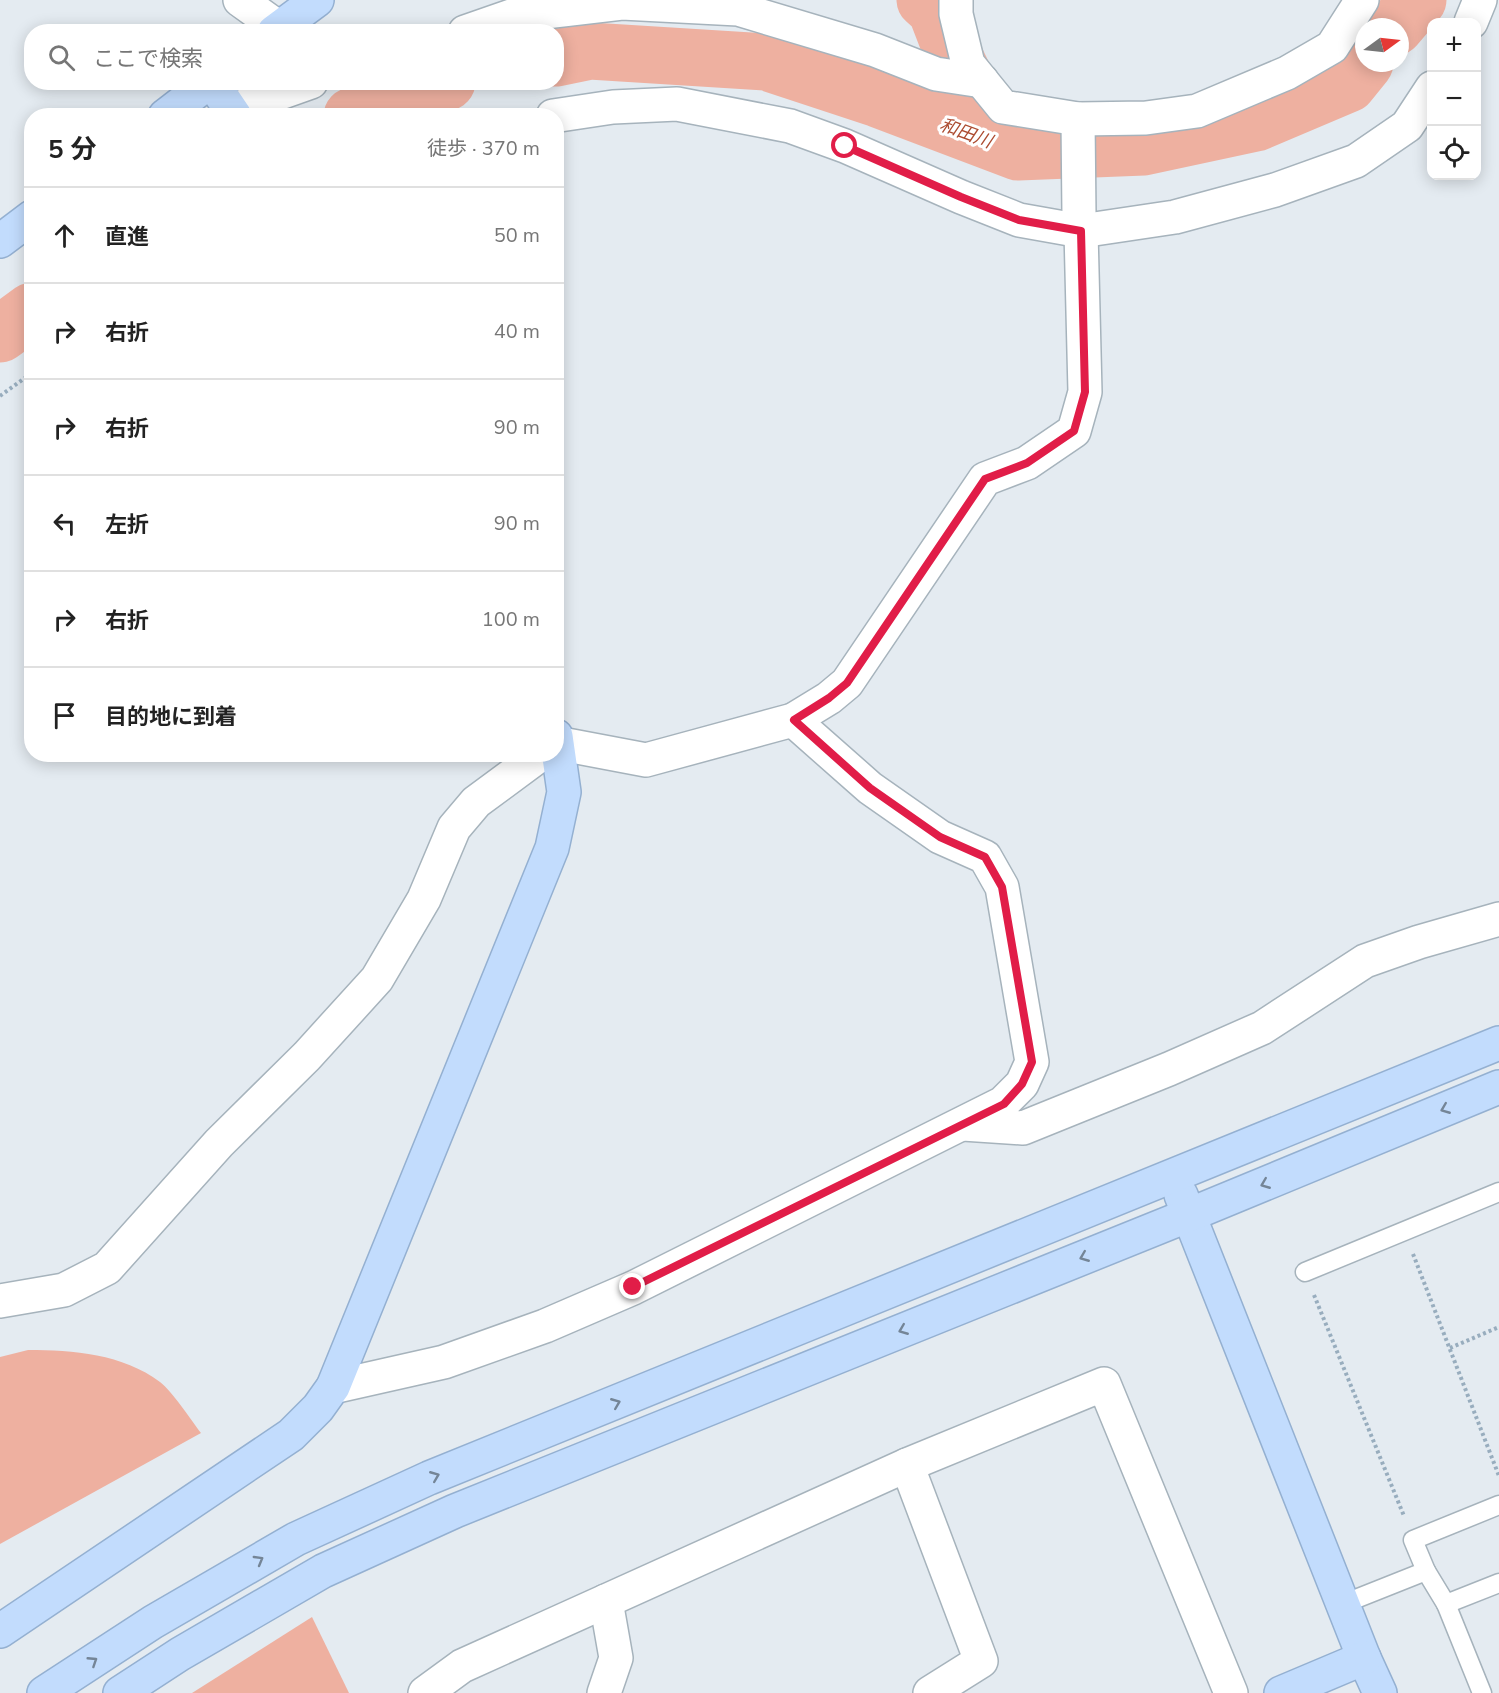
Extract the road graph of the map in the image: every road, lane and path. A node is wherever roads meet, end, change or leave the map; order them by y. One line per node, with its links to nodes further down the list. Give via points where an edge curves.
1 (240, 0): 7 (street)
2 (318, 0): 8 (street)
3 (956, 0): 10 (street, via 968,64)
4 (1362, 0): 19 (street, via 1332,47 1287,73 1197,111)
5 (1480, 0): 6 (street)
6 (1473, 18)
7 (270, 24)
8 (285, 24)
9 (488, 24): 10 (street, via 511,16 622,3 738,9 875,50 936,74)
10 (982, 81): 19 (street, via 1003,107)
11 (199, 90): 15 (street)
12 (216, 90): 16 (street)
13 (291, 90): 17 (street)
14 (1427, 94): 21 (street, via 1407,126 1356,161 1275,190 1175,217)
15 (176, 108)
16 (229, 108)
17 (246, 108)
18 (564, 114): 21 (street, via 613,106 677,104 790,126 1019,220)
19 (1078, 125): 21 (street)
20 (24, 223): 22 (street)
21 (1080, 224): 25 (street, via 1085,392 1074,431 1027,463 985,479 847,683)
22 (0, 241)
23 (24, 379): 24 (path)
24 (0, 396)
25 (794, 720): 26 (street, via 646,760); 32 (street, via 870,788 940,837 985,857 1002,887 1032,1062 1022,1084 1004,1104)
26 (564, 746)
27 (529, 762): 38 (street, via 476,802 454,828 424,899 377,979 307,1056 219,1143 107,1268 64,1290)
28 (557, 762): 41 (street, via 564,792 552,848)
29 (1499, 919): 32 (street, via 1365,961 1262,1028 1023,1128)
30 (1499, 1043): 33 (street)
31 (1499, 1087): 35 (street, one-way to 35)
32 (959, 1124): 41 (street, via 633,1287 545,1326 444,1362)
33 (1174, 1176): 35 (street); 53 (street, one-way to 33, via 153,1622 296,1539 429,1478)
34 (1499, 1191): 36 (lane)
35 (1189, 1215): 49 (street); 54 (street, one-way to 54, via 455,1511 323,1571)
36 (1405, 1231): 37 (lane); 40 (path)
37 (1305, 1272): 45 (path)
38 (0, 1301)
39 (1499, 1327): 40 (path)
40 (1450, 1348): 43 (path)
41 (333, 1387): 51 (street, via 291,1435)
42 (907, 1465): 48 (street); 57 (street, via 981,1660); 58 (street, via 1104,1384)
43 (1499, 1476)
44 (1499, 1505): 45 (lane)
45 (1413, 1540): 46 (lane)
46 (1426, 1571): 49 (lane); 50 (lane)
47 (1499, 1583): 50 (lane)
48 (606, 1600): 55 (street, via 462,1666); 56 (street, via 616,1658)
49 (1343, 1604): 52 (street)
50 (1446, 1604): 61 (lane)
51 (0, 1631)
52 (1364, 1658): 59 (street); 60 (street)
53 (44, 1693)
54 (120, 1693)
55 (425, 1693)
56 (604, 1693)
57 (930, 1693)
58 (1231, 1693)
59 (1281, 1693)
60 (1380, 1693)
61 (1482, 1693)

